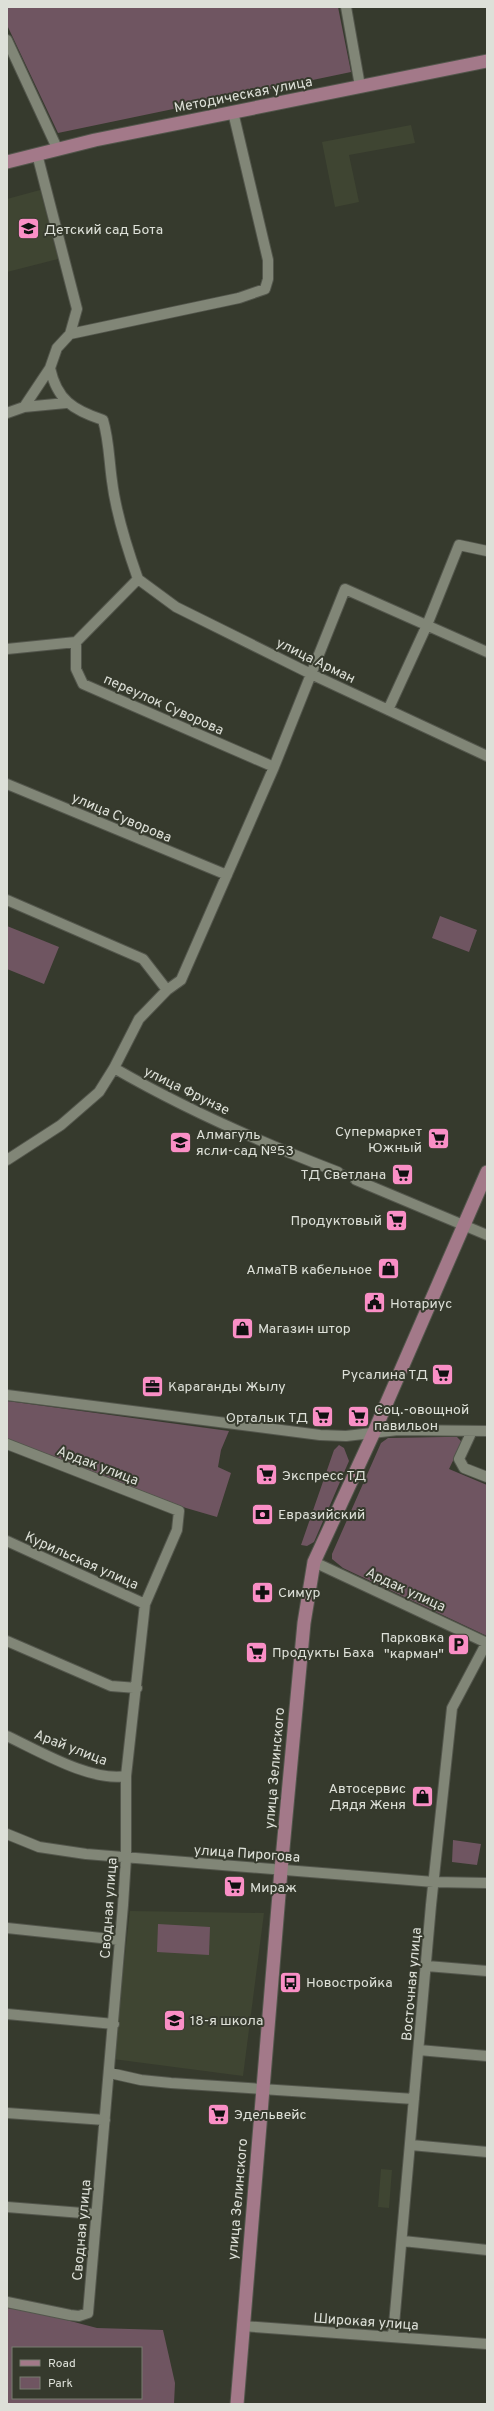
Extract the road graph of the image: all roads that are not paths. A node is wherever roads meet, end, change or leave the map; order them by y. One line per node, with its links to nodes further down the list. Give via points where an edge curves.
1 (346, 7): 4 (street)
2 (7, 40): 6 (street)
3 (487, 61): 4 (main road, Методическая улица)
4 (360, 86): 5 (main road, Методическая улица)
5 (233, 112): 6 (main road, Методическая улица); 9 (street, via 268,260 265,289 239,298)
6 (58, 148): 7 (main road, Методическая улица)
7 (37, 154): 8 (main road, Методическая улица); 9 (street, via 77,309)
8 (7, 162)
9 (70, 334): 10 (street, via 57,348)
10 (50, 368): 11 (street, via 58,391); 12 (street)
11 (66, 402): 12 (street); 15 (street, via 87,415 103,420 108,438 112,482 128,550)
12 (24, 407): 13 (street)
13 (7, 414)
14 (487, 551): 16 (street, via 459,544)
15 (138, 579): 17 (street); 20 (street, улица Арман, via 176,608)
16 (427, 625): 19 (street); 20 (street, via 345,588); 21 (street)
17 (76, 642): 18 (street); 23 (street, переулок Суворова, via 76,670 83,684)
18 (7, 649)
19 (487, 652)
20 (311, 674): 21 (street, улица Арман); 23 (street)
21 (388, 710): 22 (street, улица Арман)
22 (487, 756)
23 (274, 767): 25 (street)
24 (7, 784): 25 (street, улица Суворова)
25 (227, 875): 27 (street, via 181,980)
26 (7, 900): 27 (street, via 143,959)
27 (167, 990): 28 (street, via 139,1019)
28 (114, 1068): 29 (street, via 99,1092 61,1125); 30 (street, улица Фрунзе, via 152,1090 287,1152)
29 (7, 1160)
30 (338, 1172)
31 (487, 1172): 33 (main road, улица Зелинского)
32 (356, 1180): 33 (street)
33 (464, 1225): 34 (street); 38 (main road, улица Зелинского)
34 (487, 1234)
35 (7, 1395): 38 (street, via 320,1435 346,1436)
36 (472, 1431): 37 (street); 38 (street); 40 (street, via 459,1460 464,1468)
37 (487, 1431)
38 (374, 1432): 43 (main road, улица Зелинского)
39 (7, 1444): 41 (street, Ардак улица)
40 (487, 1477)
41 (179, 1511): 44 (street, Сводная улица, via 177,1530)
42 (7, 1541): 44 (street, Курильская улица)
43 (314, 1562): 46 (street, Ардак улица); 52 (main road, улица Зелинского, via 304,1624)
44 (145, 1604): 47 (street, Сводная улица, via 138,1654)
45 (7, 1641): 47 (street, via 111,1686)
46 (487, 1642): 53 (street, Восточная улица, via 452,1708)
47 (137, 1688): 49 (street, Сводная улица)
48 (7, 1736): 49 (street, Арай улица, via 99,1774 115,1778)
49 (126, 1776): 51 (street, Сводная улица)
50 (7, 1834): 51 (street, улица Пирогова, via 39,1847)
51 (126, 1858): 52 (street, улица Пирогова); 56 (street, Сводная улица)
52 (281, 1870): 53 (street, улица Пирогова); 64 (main road, улица Зелинского)
53 (434, 1882): 54 (street, улица Пирогова); 57 (street, Восточная улица)
54 (487, 1883)
55 (7, 1928): 56 (street)
56 (120, 1940): 60 (street, Сводная улица)
57 (427, 1966): 58 (street); 61 (street, Восточная улица)
58 (487, 1971)
59 (7, 2014): 60 (street)
60 (114, 2024): 63 (street, Сводная улица)
61 (419, 2050): 62 (street); 65 (street, Восточная улица)
62 (487, 2056)
63 (110, 2072): 64 (street, via 141,2080); 67 (street, Сводная улица)
64 (263, 2090): 65 (street); 75 (main road, улица Зелинского)
65 (414, 2099): 68 (street, Восточная улица)
66 (7, 2113): 67 (street)
67 (106, 2120): 71 (street, Сводная улица)
68 (411, 2145): 69 (street); 72 (street, Восточная улица)
69 (487, 2152)
70 (7, 2207): 71 (street)
71 (95, 2214): 74 (street, Сводная улица, via 88,2313 70,2315)
72 (403, 2241): 73 (street); 76 (street, Восточная улица)
73 (487, 2250)
74 (7, 2302)
75 (242, 2326): 76 (street, Широкая улица); 78 (main road, улица Зелинского)
76 (393, 2336): 77 (street, Широкая улица)
77 (487, 2344)
78 (236, 2404)

